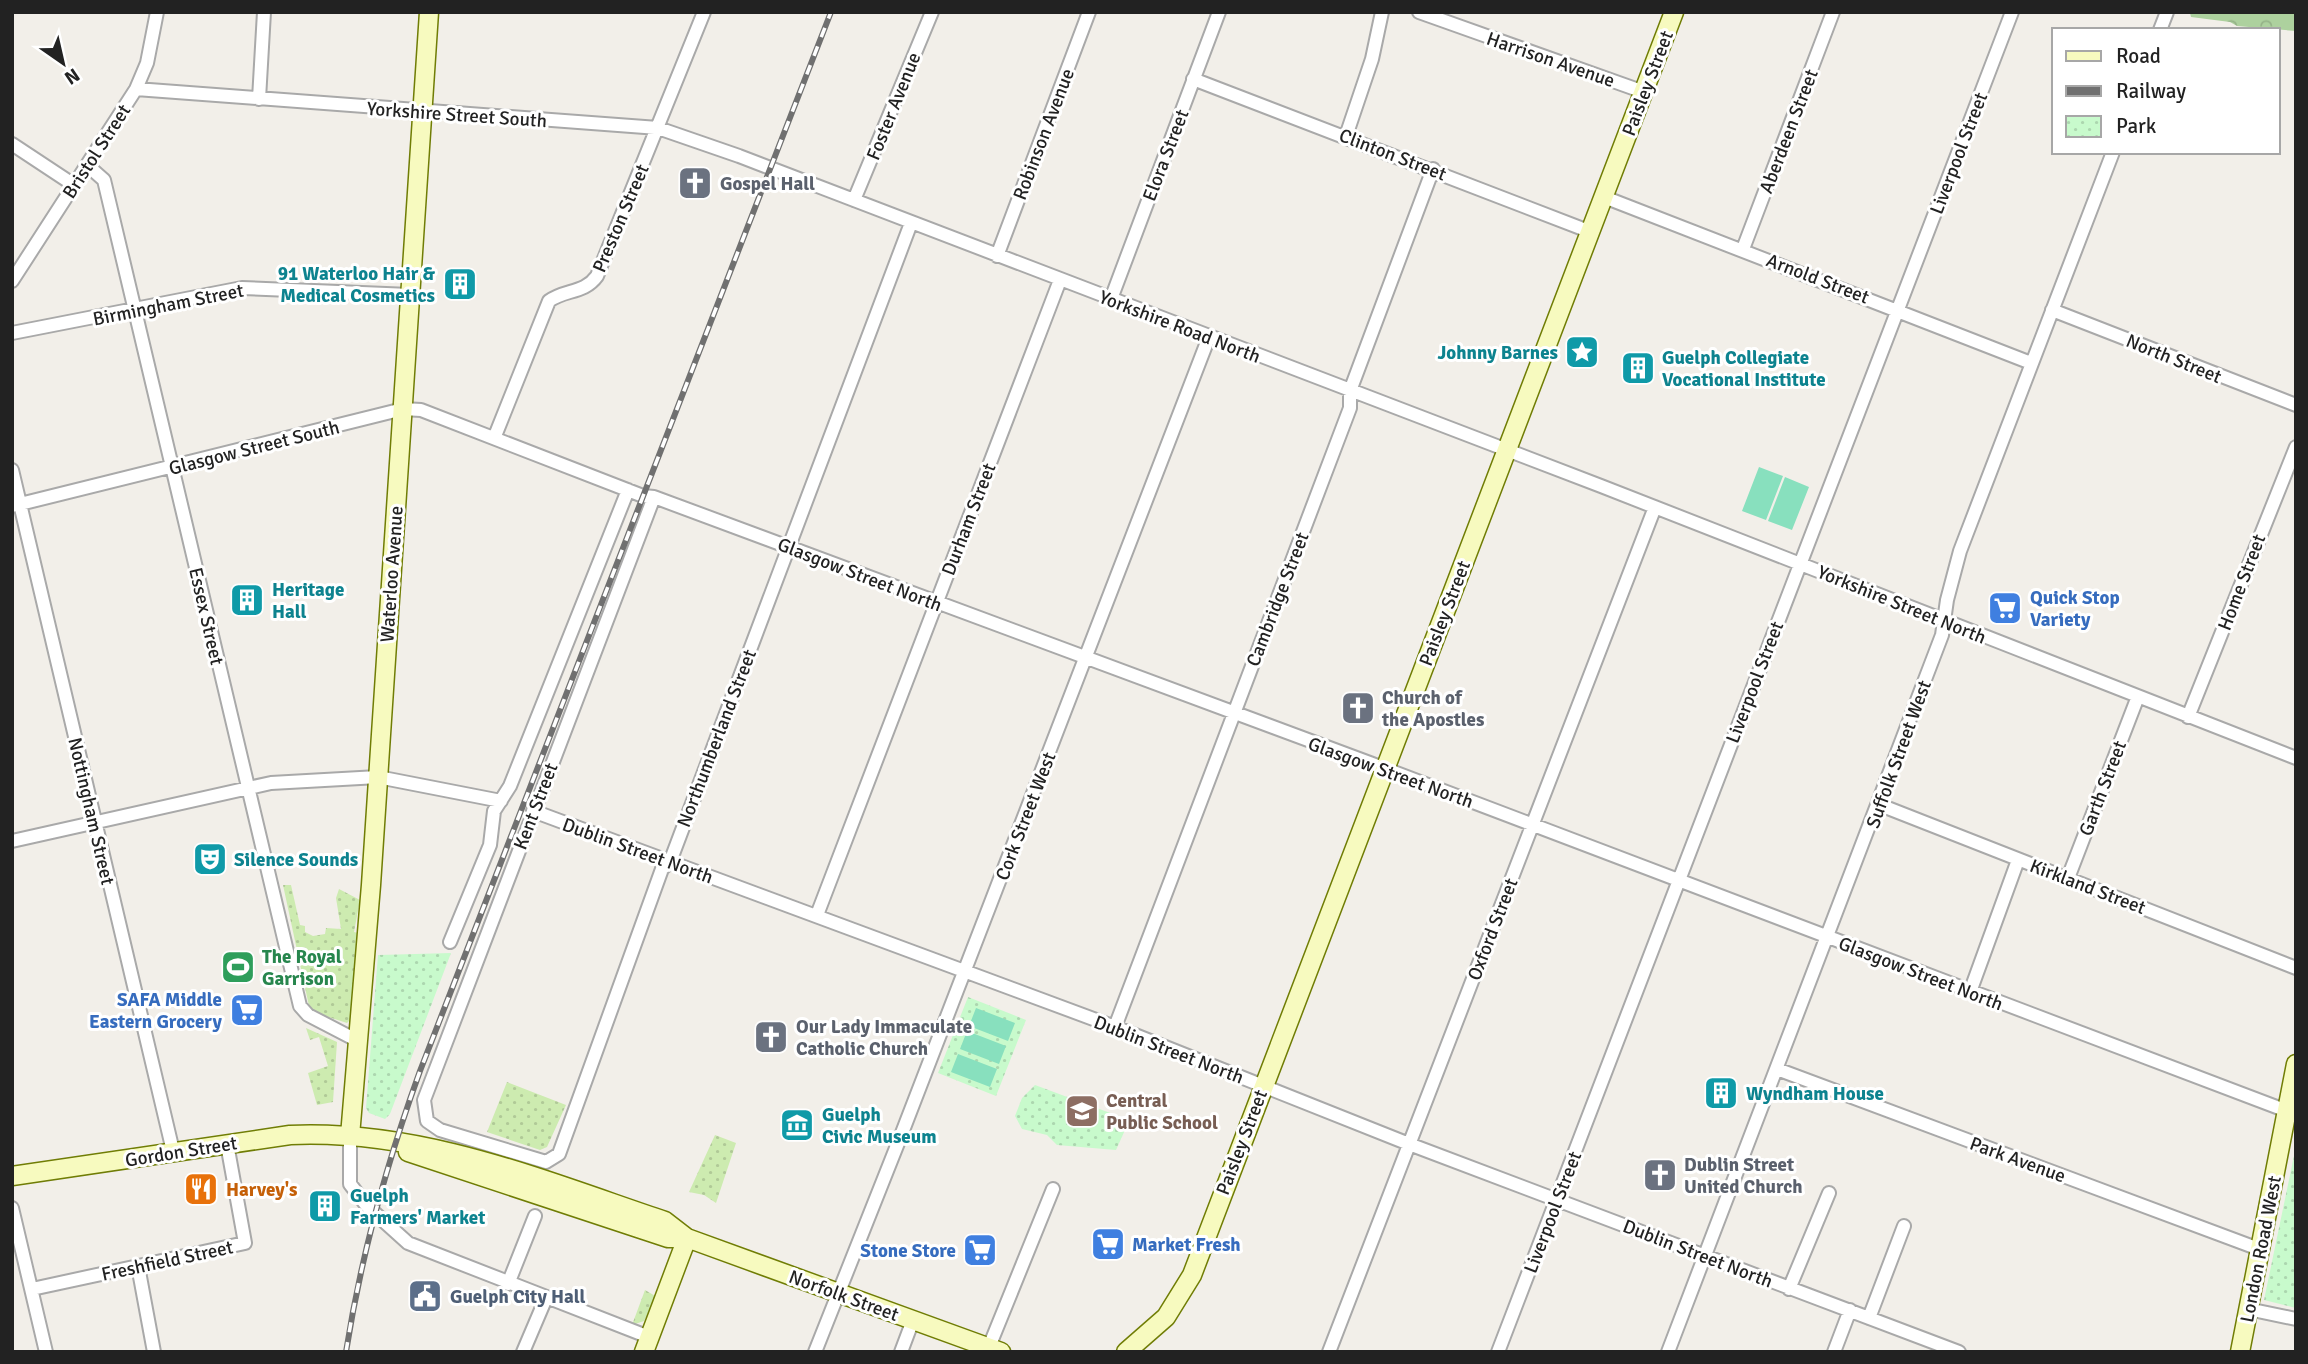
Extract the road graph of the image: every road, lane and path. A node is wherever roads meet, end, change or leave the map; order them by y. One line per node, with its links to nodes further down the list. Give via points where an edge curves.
1 (157, 12): 14 (street, Bristol Street, via 147,63)
2 (264, 12): 16 (street)
3 (429, 12): 17 (main road, Waterloo Avenue)
4 (704, 12): 18 (street, Preston Street)
5 (932, 12): 26 (street, Foster Avenue)
6 (1089, 12): 30 (street, Robinson Avenue)
7 (1219, 12): 13 (street, Elora Street)
8 (1382, 12): 19 (street, via 1373,56)
9 (1419, 12): 15 (street, Harrison Avenue)
10 (1674, 12): 15 (main road, Paisley Street)
11 (1833, 12): 29 (street, Aberdeen Street)
12 (2012, 12): 36 (street, Liverpool Street)
13 (1194, 79): 19 (street, Clinton Street); 34 (street, Elora Street)
14 (136, 89): 16 (street, Yorkshire Street South); 22 (street, Bristol Street)
15 (1644, 92): 25 (main road, Paisley Street)
16 (259, 99): 17 (street, Yorkshire Street South)
17 (422, 112): 18 (street, Yorkshire Street South); 33 (main road, Waterloo Avenue)
18 (657, 128): 26 (street, Yorkshire Street South); 44 (street, Preston Street, via 597,275 582,290 556,296 545,308)
19 (1346, 136): 23 (street, Clinton Street)
20 (12, 144): 24 (street)
21 (2112, 154): 37 (street, Suffolk Street West)
22 (87, 165): 24 (street, Bristol Street); 35 (street, Essex Street, via 104,180)
23 (1433, 169): 28 (street, Clinton Street); 41 (street, Cambridge Street)
24 (74, 185): 32 (street, Bristol Street)
25 (1604, 197): 28 (main road, Paisley Street); 29 (street, Arnold Street)
26 (854, 200): 27 (street, Yorkshire Road North)
27 (911, 223): 30 (street, Yorkshire Road North); 53 (street, Northumberland Street)
28 (1591, 232): 46 (main road, Paisley Street)
29 (1743, 249): 36 (street, Arnold Street)
30 (997, 256): 31 (street, Yorkshire Road North)
31 (1060, 280): 34 (street, Yorkshire Road North); 55 (street, Durham Street)
32 (12, 281)
33 (410, 295): 35 (street, Birmingham Street, via 242,288); 43 (main road, Waterloo Avenue)
34 (1111, 299): 39 (street, Yorkshire Road North)
35 (135, 310): 38 (street, Birmingham Street); 47 (street, Essex Street)
36 (1898, 310): 40 (street, Arnold Street); 54 (street, Liverpool Street)
37 (2052, 310): 40 (street, Suffolk Street West); 42 (street, North Street)
38 (12, 333)
39 (1209, 337): 41 (street, Yorkshire Road North); 57 (street, Cork Street West)
40 (2031, 363): 56 (street, Suffolk Street West, via 1960,551)
41 (1350, 391): 46 (street, Yorkshire Road North); 59 (street, Cambridge Street, via 1350,408)
42 (2296, 405)
43 (402, 409): 44 (street, Glasgow Street South, via 424,411); 47 (street, Glasgow Street South); 63 (main road, Waterloo Avenue)
44 (495, 436): 49 (street, Glasgow Street North)
45 (2296, 447): 60 (street, Home Street)
46 (1507, 450): 52 (street, Yorkshire Street North); 62 (main road, Paisley Street)
47 (172, 468): 51 (street, Glasgow Street South); 64 (street, Essex Street)
48 (12, 470): 51 (street, Nottingham Street)
49 (628, 490): 50 (street, Glasgow Street North); 65 (street, Kent Street)
50 (654, 497): 53 (street, Glasgow Street North); 67 (street, Kent Street)
51 (16, 505): 68 (street, Nottingham Street)
52 (1655, 507): 54 (street, Yorkshire Street North); 69 (street, Oxford Street)
53 (788, 547): 55 (street, Glasgow Street North); 72 (street, Northumberland Street)
54 (1799, 563): 56 (street, Yorkshire Street North); 74 (street, Liverpool Street)
55 (936, 602): 57 (street, Glasgow Street North); 75 (street, Durham Street)
56 (1944, 621): 58 (street, Yorkshire Street North); 66 (street, Suffolk Street West)
57 (1087, 658): 59 (street, Glasgow Street North); 79 (street, Cork Street West)
58 (2137, 699): 60 (street, Yorkshire Street North); 73 (street, Garth Street)
59 (1233, 713): 62 (street, Glasgow Street North); 81 (street, Cambridge Street)
60 (2188, 717): 61 (street, Yorkshire Street North)
61 (2296, 758)
62 (1384, 769): 69 (street, Glasgow Street North); 85 (main road, Paisley Street)
63 (378, 777): 64 (street); 65 (street); 82 (main road, Waterloo Avenue)
64 (248, 786): 68 (street); 82 (street, Essex Street, via 300,1006 309,1016)
65 (501, 801): 77 (street, Kent Street, via 494,811 490,845)
66 (1880, 805): 71 (street, Kirkland Street); 76 (street, Suffolk Street West)
67 (533, 811): 72 (street, Dublin Street North); 87 (street, Kent Street, via 424,1100)
68 (95, 821): 70 (street); 91 (street, Nottingham Street)
69 (1532, 825): 74 (street, Glasgow Street North); 90 (street, Oxford Street)
70 (12, 841)
71 (2018, 860): 73 (street, Kirkland Street); 80 (street)
72 (670, 862): 75 (street, Dublin Street North); 87 (street, Northumberland Street, via 662,869 559,1154 546,1162 448,1133 432,1126)
73 (2068, 878): 78 (street, Kirkland Street)
74 (1678, 880): 76 (street, Glasgow Street North); 95 (street, Liverpool Street)
75 (817, 915): 79 (street, Dublin Street North)
76 (1827, 937): 80 (street, Glasgow Street North); 84 (street, Suffolk Street West)
77 (450, 942)
78 (2296, 968)
79 (965, 972): 81 (street, Dublin Street North); 106 (street, Cork Street West)
80 (1970, 992): 86 (street, Glasgow Street North)
81 (1115, 1027): 85 (street, Dublin Street North)
82 (360, 1042): 88 (main road, Waterloo Avenue)
83 (2296, 1064): 86 (main road, London Road West)
84 (1777, 1069): 100 (street, Park Avenue); 101 (street, Suffolk Street West)
85 (1263, 1086): 90 (street, Dublin Street North); 121 (main road, Paisley Street, via 1189,1280 1166,1317)
86 (2287, 1111): 100 (main road, London Road West)
87 (425, 1116)
88 (350, 1136): 89 (main road, Gordon Street, via 290,1135); 99 (main road, Norfolk Street, via 376,1138 668,1238); 103 (street, via 350,1184 392,1230 408,1243)
89 (227, 1144): 91 (main road, Gordon Street); 102 (street, Freshfield Street, via 245,1243)
90 (1409, 1144): 95 (street, Dublin Street North); 122 (street, Oxford Street)
91 (173, 1151): 92 (main road, Gordon Street)
92 (12, 1176)
93 (1053, 1189): 114 (street)
94 (1829, 1193): 105 (street)
95 (1557, 1199): 101 (street, Dublin Street North); 123 (street, Liverpool Street)
96 (12, 1208): 104 (street)
97 (535, 1216): 103 (street)
98 (1904, 1226): 110 (street)
99 (687, 1238): 106 (main road, Norfolk Street); 113 (main road)
100 (2259, 1249): 108 (main road, London Road West)
101 (1706, 1255): 105 (street, Dublin Street North); 124 (street, Suffolk Street West)
102 (138, 1266): 104 (street, Freshfield Street); 117 (street)
103 (502, 1281): 107 (street)
104 (32, 1289): 116 (street)
105 (1789, 1289): 109 (street, Dublin Street North)
106 (840, 1293): 112 (main road, Norfolk Street); 119 (street, Cork Street West)
107 (546, 1298): 113 (street); 118 (street)
108 (2248, 1309): 111 (street); 126 (main road, London Road West)
109 (1850, 1310): 110 (street, Dublin Street North); 125 (street)
110 (1869, 1318): 115 (street, Dublin Street North)
111 (2296, 1319)
112 (913, 1320): 114 (main road, Norfolk Street); 120 (street)
113 (647, 1345)
114 (995, 1350)
115 (1951, 1350)
116 (46, 1352)
117 (154, 1352)
118 (523, 1352)
119 (815, 1352)
120 (901, 1352)
121 (1126, 1352)
122 (1329, 1352)
123 (1498, 1352)
124 (1668, 1352)
125 (1834, 1352)
126 (2240, 1352)

